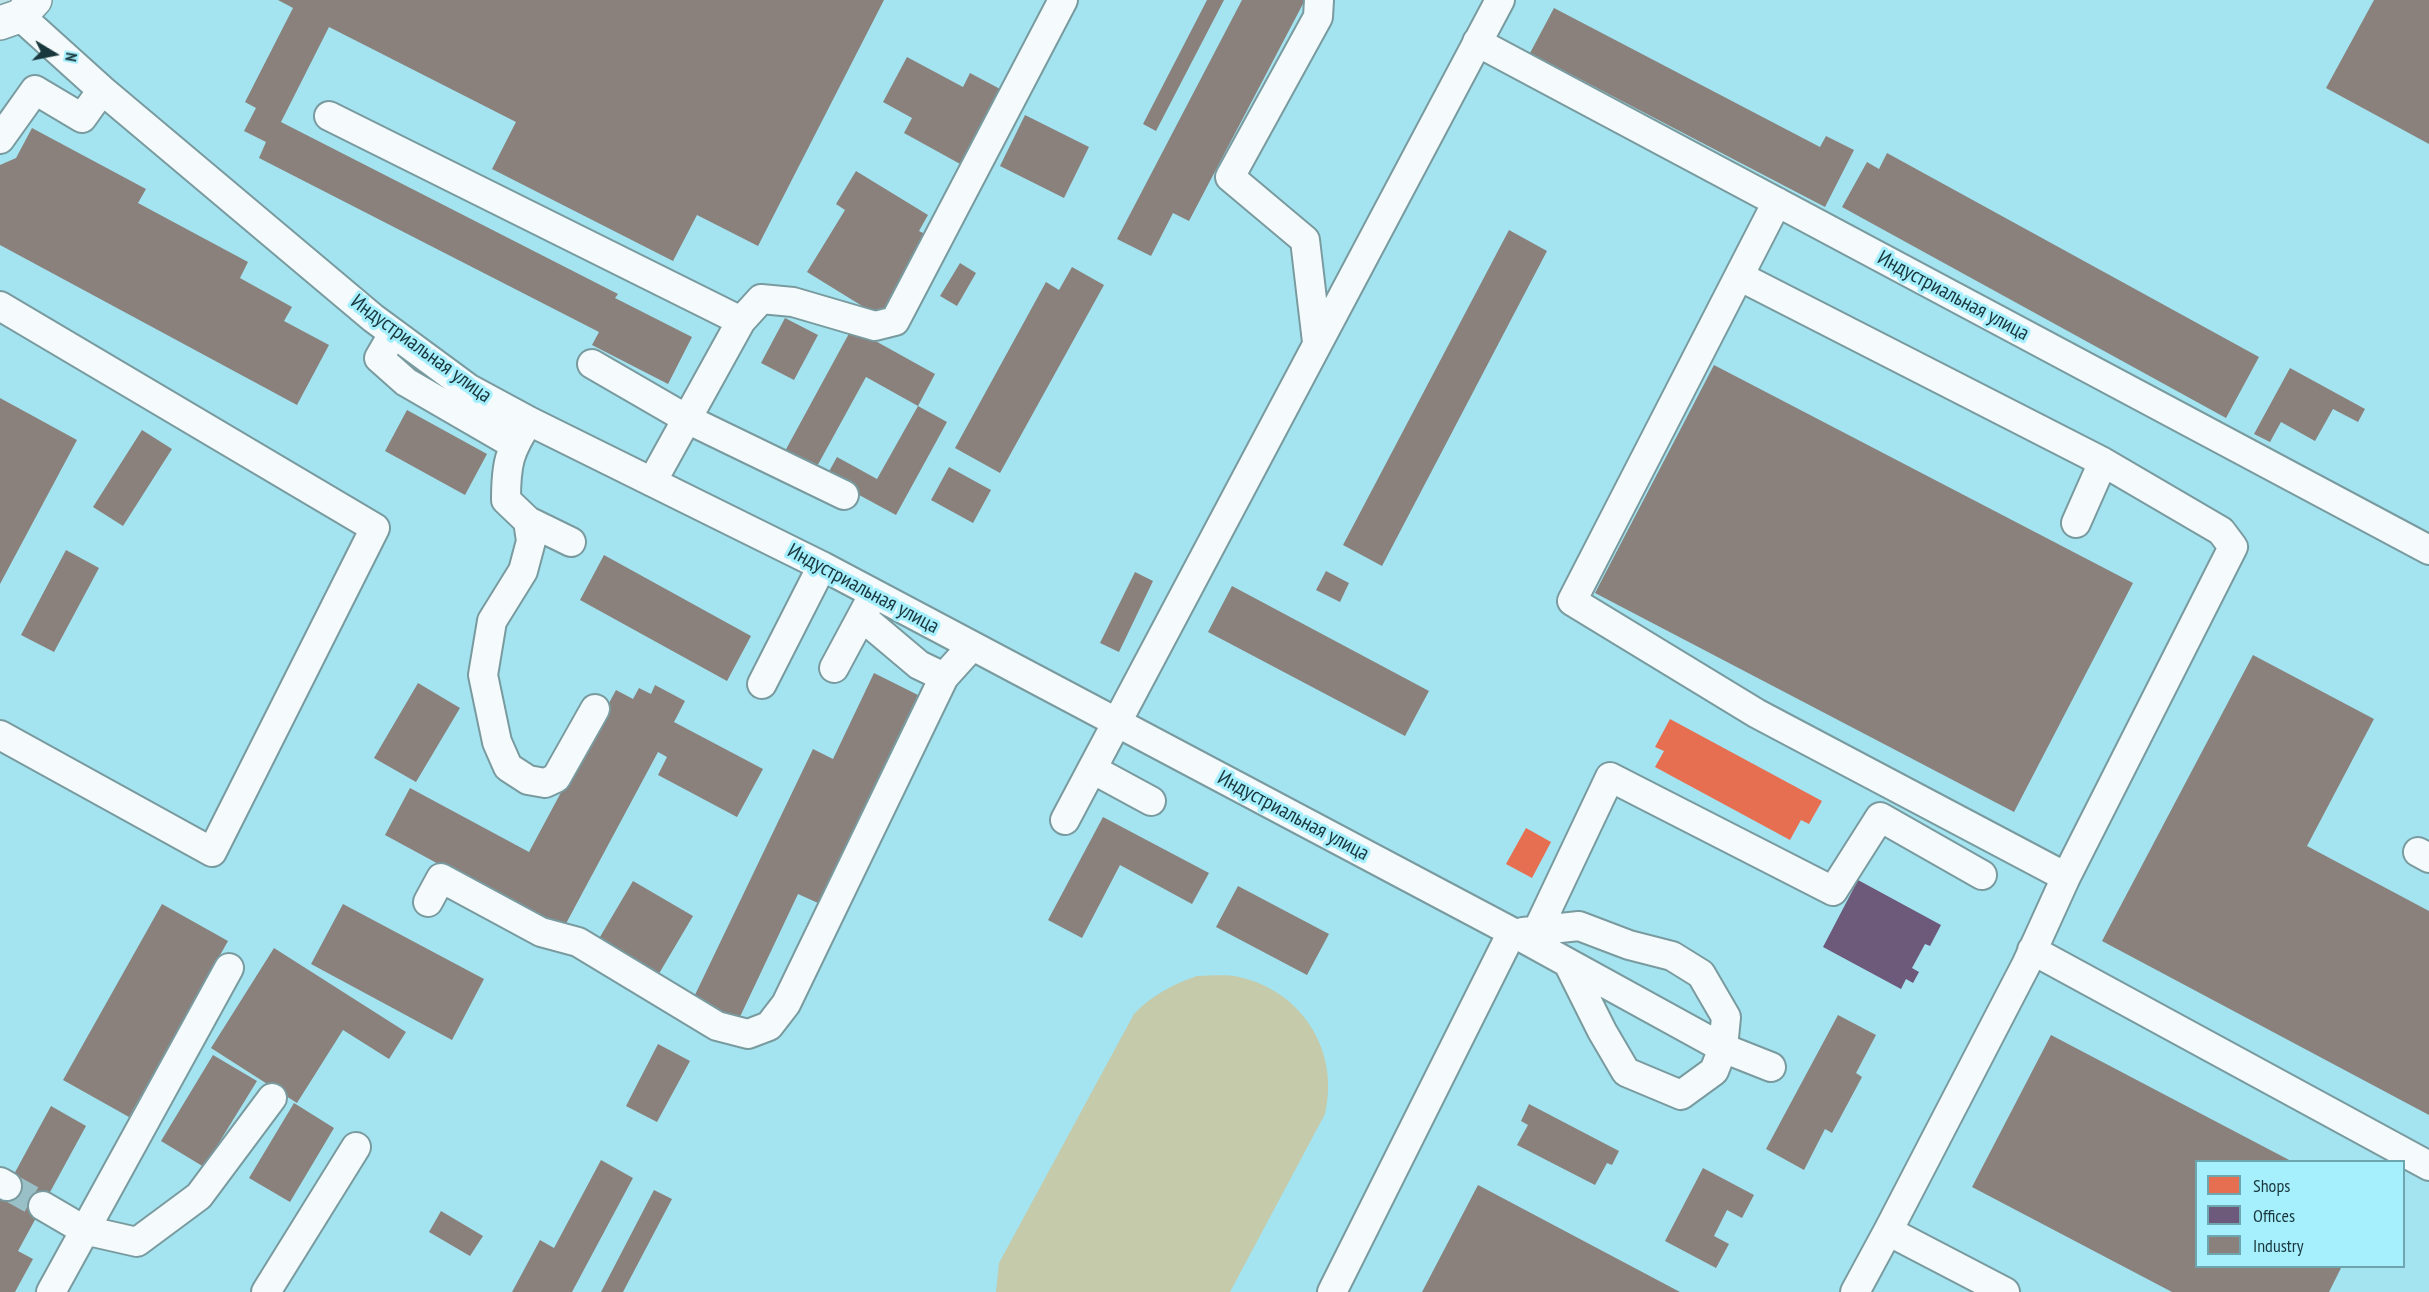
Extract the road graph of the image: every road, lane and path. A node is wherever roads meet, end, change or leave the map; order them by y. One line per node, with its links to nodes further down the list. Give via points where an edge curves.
1 (1063, 0): 12 (street, via 895,321 876,326 793,302 761,299)
2 (1319, 0): 14 (street, via 1318,17 1230,177 1305,240)
3 (1500, 0): 5 (street)
4 (18, 13): 6 (street, Индустриальная улица)
5 (1477, 42): 9 (street, Индустриальная улица); 14 (street)
6 (102, 90): 8 (street, via 82,118 35,90); 13 (street, Индустриальная улица)
7 (329, 116): 12 (street)
8 (0, 139)
9 (1777, 202): 10 (street); 25 (street, Индустриальная улица)
10 (1739, 276): 19 (street); 39 (street, via 1572,602 1756,712)
11 (0, 306): 34 (street, via 375,528 212,852)
12 (741, 321): 16 (street)
13 (393, 334): 17 (street, Индустриальная улица, via 468,387); 18 (street, via 379,358 406,382)
14 (1317, 342): 33 (street)
15 (592, 364): 16 (street)
16 (687, 419): 20 (street); 21 (street)
17 (530, 421): 18 (street); 20 (street, Индустриальная улица)
18 (513, 444): 22 (street, via 506,471 506,500)
19 (2103, 462): 23 (street); 39 (street, via 2222,531 2233,547)
20 (652, 482): 26 (street, Индустриальная улица)
21 (844, 495)
22 (528, 521): 24 (street); 32 (street, via 531,541 523,571 492,621 483,675 497,742 508,767 528,780 545,783 556,778)
23 (2076, 523)
24 (571, 542)
25 (2429, 550)
26 (822, 566): 27 (street, Индустриальная улица); 31 (street)
27 (868, 605): 28 (street, Индустриальная улица); 29 (street); 30 (street, via 920,665)
28 (972, 646): 30 (street); 33 (street, Индустриальная улица)
29 (834, 668)
30 (944, 677): 40 (street, via 786,1004 769,1026 747,1034 717,1026 578,942 541,932 441,878)
31 (762, 684)
32 (595, 709)
33 (1116, 722): 35 (street); 41 (street, Индустриальная улица)
34 (0, 735)
35 (1092, 769): 36 (street); 37 (street)
36 (1151, 801)
37 (1065, 820)
38 (1982, 875): 41 (street, via 1880,817 1833,891 1610,777)
39 (2066, 877): 42 (street)
40 (428, 902)
41 (1525, 932): 43 (street, Индустриальная улица); 45 (street, via 1579,926 1672,956 1701,974 1726,1017); 55 (street)
42 (2032, 950): 49 (street); 52 (street)
43 (1568, 963): 45 (street, Индустриальная улица); 45 (street, via 1626,1072 1681,1095 1714,1071)
44 (229, 968): 51 (street)
45 (1724, 1048): 46 (street, Индустриальная улица)
46 (1771, 1067)
47 (272, 1098): 51 (street, via 199,1196 138,1242)
48 (356, 1147): 54 (street)
49 (2429, 1166)
50 (43, 1206): 51 (street)
51 (84, 1230): 53 (street)
52 (1888, 1231): 56 (street); 57 (street)
53 (51, 1292)
54 (266, 1292)
55 (1332, 1292)
56 (1855, 1292)
57 (2005, 1292)

